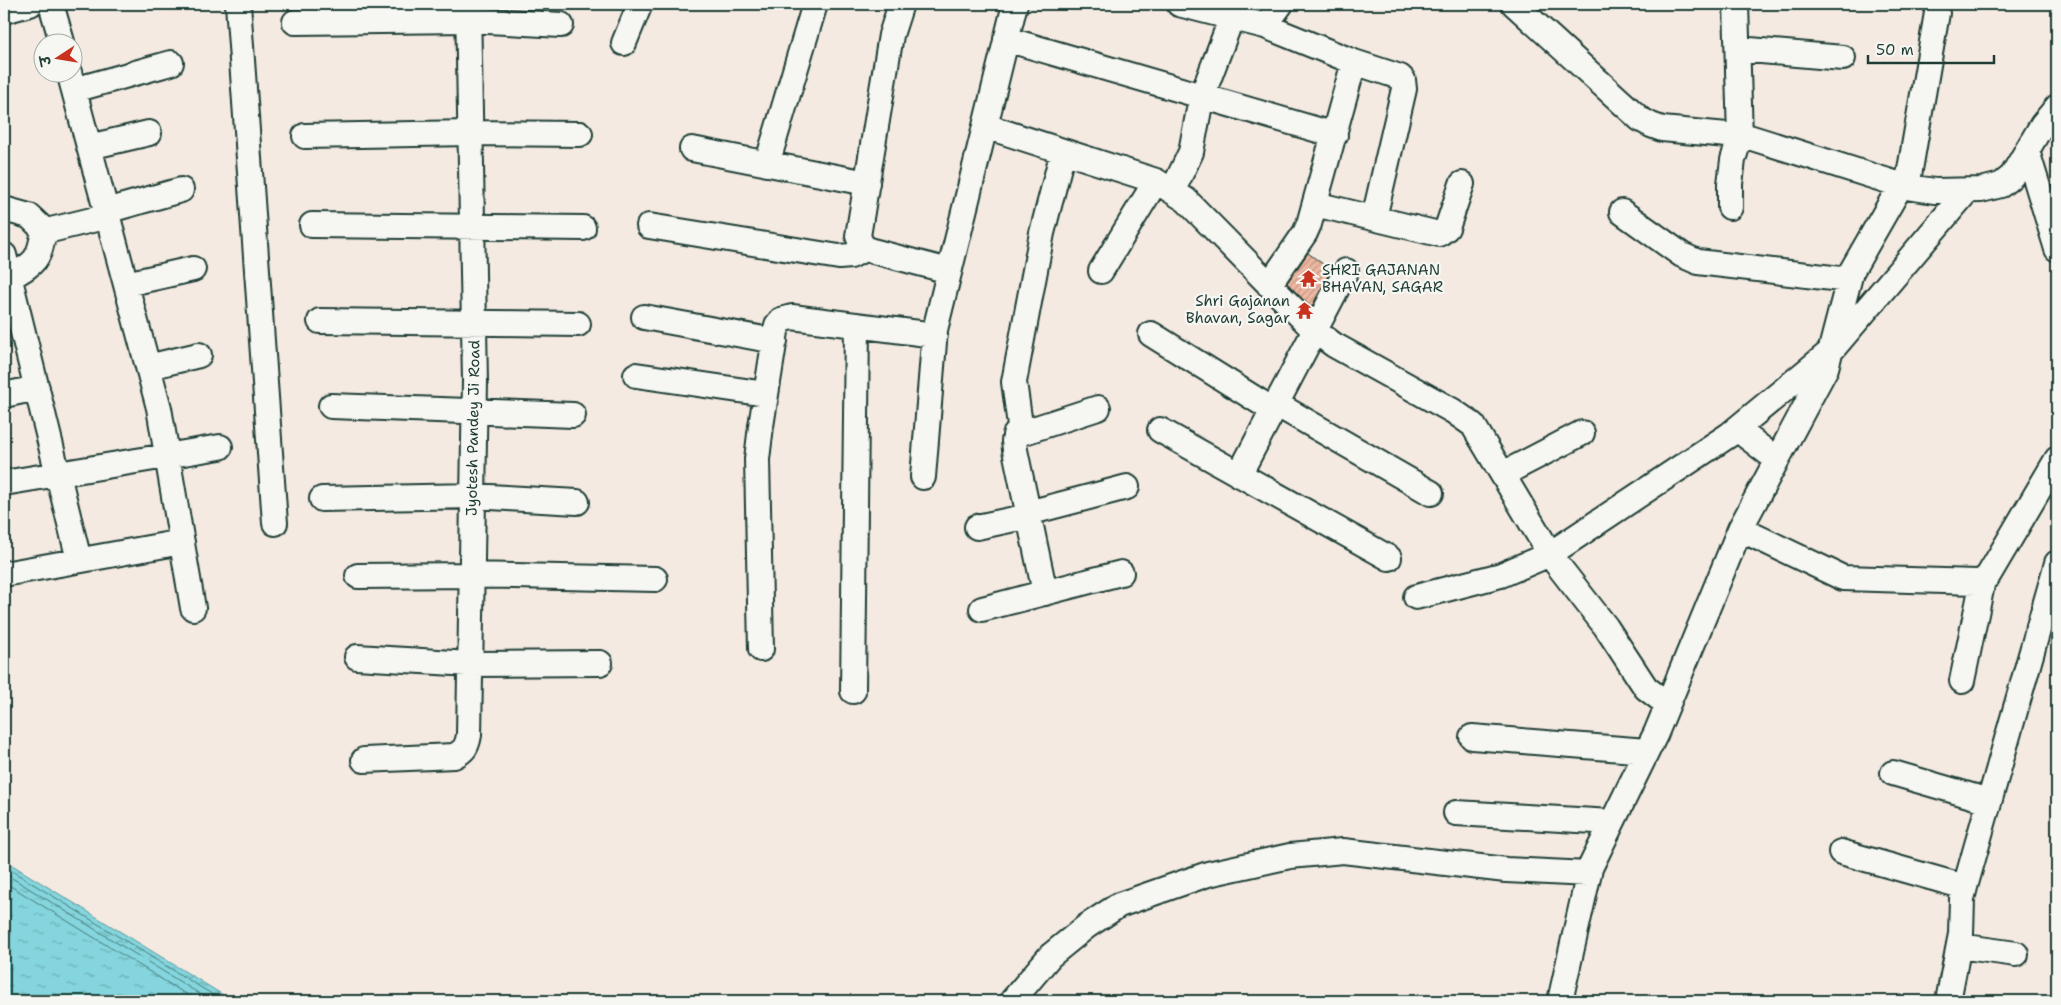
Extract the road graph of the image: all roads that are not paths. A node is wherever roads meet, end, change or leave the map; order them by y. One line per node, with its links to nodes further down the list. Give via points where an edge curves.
1 (30, 4): 12 (street)
2 (51, 4): 18 (street)
3 (238, 4): 108 (street)
4 (640, 4): 20 (street)
5 (815, 4): 40 (street)
6 (901, 4): 41 (street, via 891,35)
7 (1015, 4): 19 (street)
8 (1179, 4): 16 (street)
9 (1281, 4): 16 (street)
10 (1514, 4): 35 (street, via 1651,126)
11 (1736, 4): 21 (street)
12 (4, 11)
13 (468, 12): 15 (street); 17 (street); 31 (street, Jyotesh Pandey Ji Road)
14 (1937, 13): 43 (street)
15 (295, 22)
16 (1243, 24): 24 (street); 27 (street)
17 (561, 25)
18 (59, 32)
19 (1006, 39): 27 (street); 29 (street)
20 (624, 43)
21 (1738, 49): 22 (street); 35 (street)
22 (1843, 58)
23 (171, 62): 25 (street)
24 (1354, 62): 33 (street); 52 (street, via 1400,77 1404,85)
25 (82, 80)
26 (72, 82): 36 (street)
27 (1209, 98): 33 (street); 45 (street, via 1191,152)
28 (2054, 115): 39 (street, via 2042,125)
29 (985, 126): 38 (street); 62 (street)
30 (149, 133): 36 (street)
31 (470, 133): 32 (street); 34 (street); 55 (street, Jyotesh Pandey Ji Road)
32 (580, 134)
33 (1335, 135): 47 (street)
34 (305, 136)
35 (1740, 137): 43 (street); 48 (street, via 1733,160)
36 (89, 147): 51 (street)
37 (692, 149): 40 (street)
38 (1063, 151): 45 (street); 92 (street, via 1042,233 1014,382 1020,425)
39 (2027, 151): 46 (street, via 2012,176 2001,185); 59 (street)
40 (767, 164): 41 (street)
41 (867, 183): 58 (street, via 858,236)
42 (1462, 184): 52 (street, via 1447,228 1439,234)
43 (1904, 186): 46 (street, via 1935,191); 65 (street, via 1855,264)
44 (181, 190): 51 (street)
45 (1172, 190): 63 (street); 67 (street)
46 (1968, 191): 77 (street)
47 (1315, 204): 52 (street); 67 (street, via 1305,233)
48 (1730, 207)
49 (4, 209): 57 (street, via 29,216)
50 (1622, 212): 65 (street, via 1698,262)
51 (107, 214): 57 (street); 66 (street)
52 (1374, 218)
53 (312, 225): 55 (street)
54 (648, 226): 58 (street, via 839,257 851,256)
55 (472, 228): 56 (street); 70 (street, Jyotesh Pandey Ji Road)
56 (583, 228)
57 (44, 230): 60 (street, via 41,249 33,263)
58 (866, 248): 62 (street)
59 (2057, 249)
60 (7, 267): 81 (street)
61 (193, 269): 66 (street)
62 (949, 271): 75 (street)
63 (1101, 271)
64 (1346, 272): 73 (street)
65 (1849, 280): 77 (street)
66 (126, 284): 79 (street)
67 (1269, 285): 73 (street)
68 (644, 317): 76 (street)
69 (320, 321): 70 (street)
70 (474, 324): 71 (street); 87 (street, Jyotesh Pandey Ji Road)
71 (578, 324)
72 (857, 325): 75 (street); 76 (street, via 786,318 777,325); 131 (street)
73 (1314, 330): 85 (street); 99 (street, via 1334,345 1464,417 1481,436)
74 (1151, 334): 85 (street)
75 (935, 335): 100 (street)
76 (775, 341): 82 (street)
77 (1831, 351): 89 (street); 95 (street, via 1821,378)
78 (199, 355): 79 (street)
79 (148, 366): 94 (street)
80 (636, 375): 82 (street)
81 (38, 388): 83 (street); 97 (street)
82 (766, 394): 126 (street, via 758,459)
83 (4, 395)
84 (331, 406): 87 (street)
85 (1274, 407): 98 (street); 103 (street)
86 (1098, 408): 92 (street)
87 (474, 412): 88 (street); 104 (street, Jyotesh Pandey Ji Road)
88 (573, 415)
89 (1737, 429): 95 (street); 112 (street)
90 (1160, 430): 98 (street)
91 (1582, 433): 99 (street)
92 (1015, 435): 107 (street)
93 (220, 447): 94 (street)
94 (168, 455): 97 (street); 111 (street)
95 (1777, 460): 110 (street)
96 (2057, 460): 121 (street)
97 (59, 473): 101 (street); 114 (street)
98 (1239, 474): 113 (street)
99 (1503, 474): 112 (street)
100 (923, 477)
101 (4, 483)
102 (1127, 487): 107 (street)
103 (1431, 493)
104 (473, 496): 105 (street); 106 (street); 118 (street, Jyotesh Pandey Ji Road)
105 (322, 499)
106 (577, 502)
107 (1028, 514): 109 (street); 122 (street)
108 (275, 522)
109 (977, 527)
110 (1740, 529): 121 (street, via 1843,578); 132 (street)
111 (182, 542): 114 (street); 124 (street)
112 (1550, 554): 123 (street, via 1501,575); 132 (street, via 1606,626 1646,688)
113 (1389, 558)
114 (80, 560): 117 (street)
115 (2057, 563): 137 (street)
116 (1121, 573): 122 (street)
117 (4, 574)
118 (472, 575): 119 (street); 120 (street); 129 (street, Jyotesh Pandey Ji Road)
119 (358, 576)
120 (655, 579)
121 (1983, 580): 130 (street)
122 (1045, 593): 125 (street)
123 (1416, 597)
124 (193, 608)
125 (982, 609)
126 (761, 648)
127 (357, 657): 129 (street)
128 (600, 663): 129 (street)
129 (470, 664): 135 (street, Jyotesh Pandey Ji Road, via 469,735 463,752 454,756)
130 (1962, 681)
131 (853, 691)
132 (1667, 704): 134 (street)
133 (1472, 737): 134 (street)
134 (1647, 751): 139 (street)
135 (364, 760)
136 (1894, 773): 137 (street)
137 (1989, 802): 142 (street)
138 (1456, 813): 139 (street)
139 (1612, 822): 141 (street)
140 (1841, 852): 142 (street)
141 (1588, 874): 145 (street, via 1506,870 1343,851 1290,856 1244,866 1208,874 1119,905 1050,956); 146 (street)
142 (1964, 887): 143 (street)
143 (1959, 946): 144 (street); 147 (street)
144 (2016, 954)
145 (1012, 1001)
146 (1560, 1001)
147 (1948, 1001)

